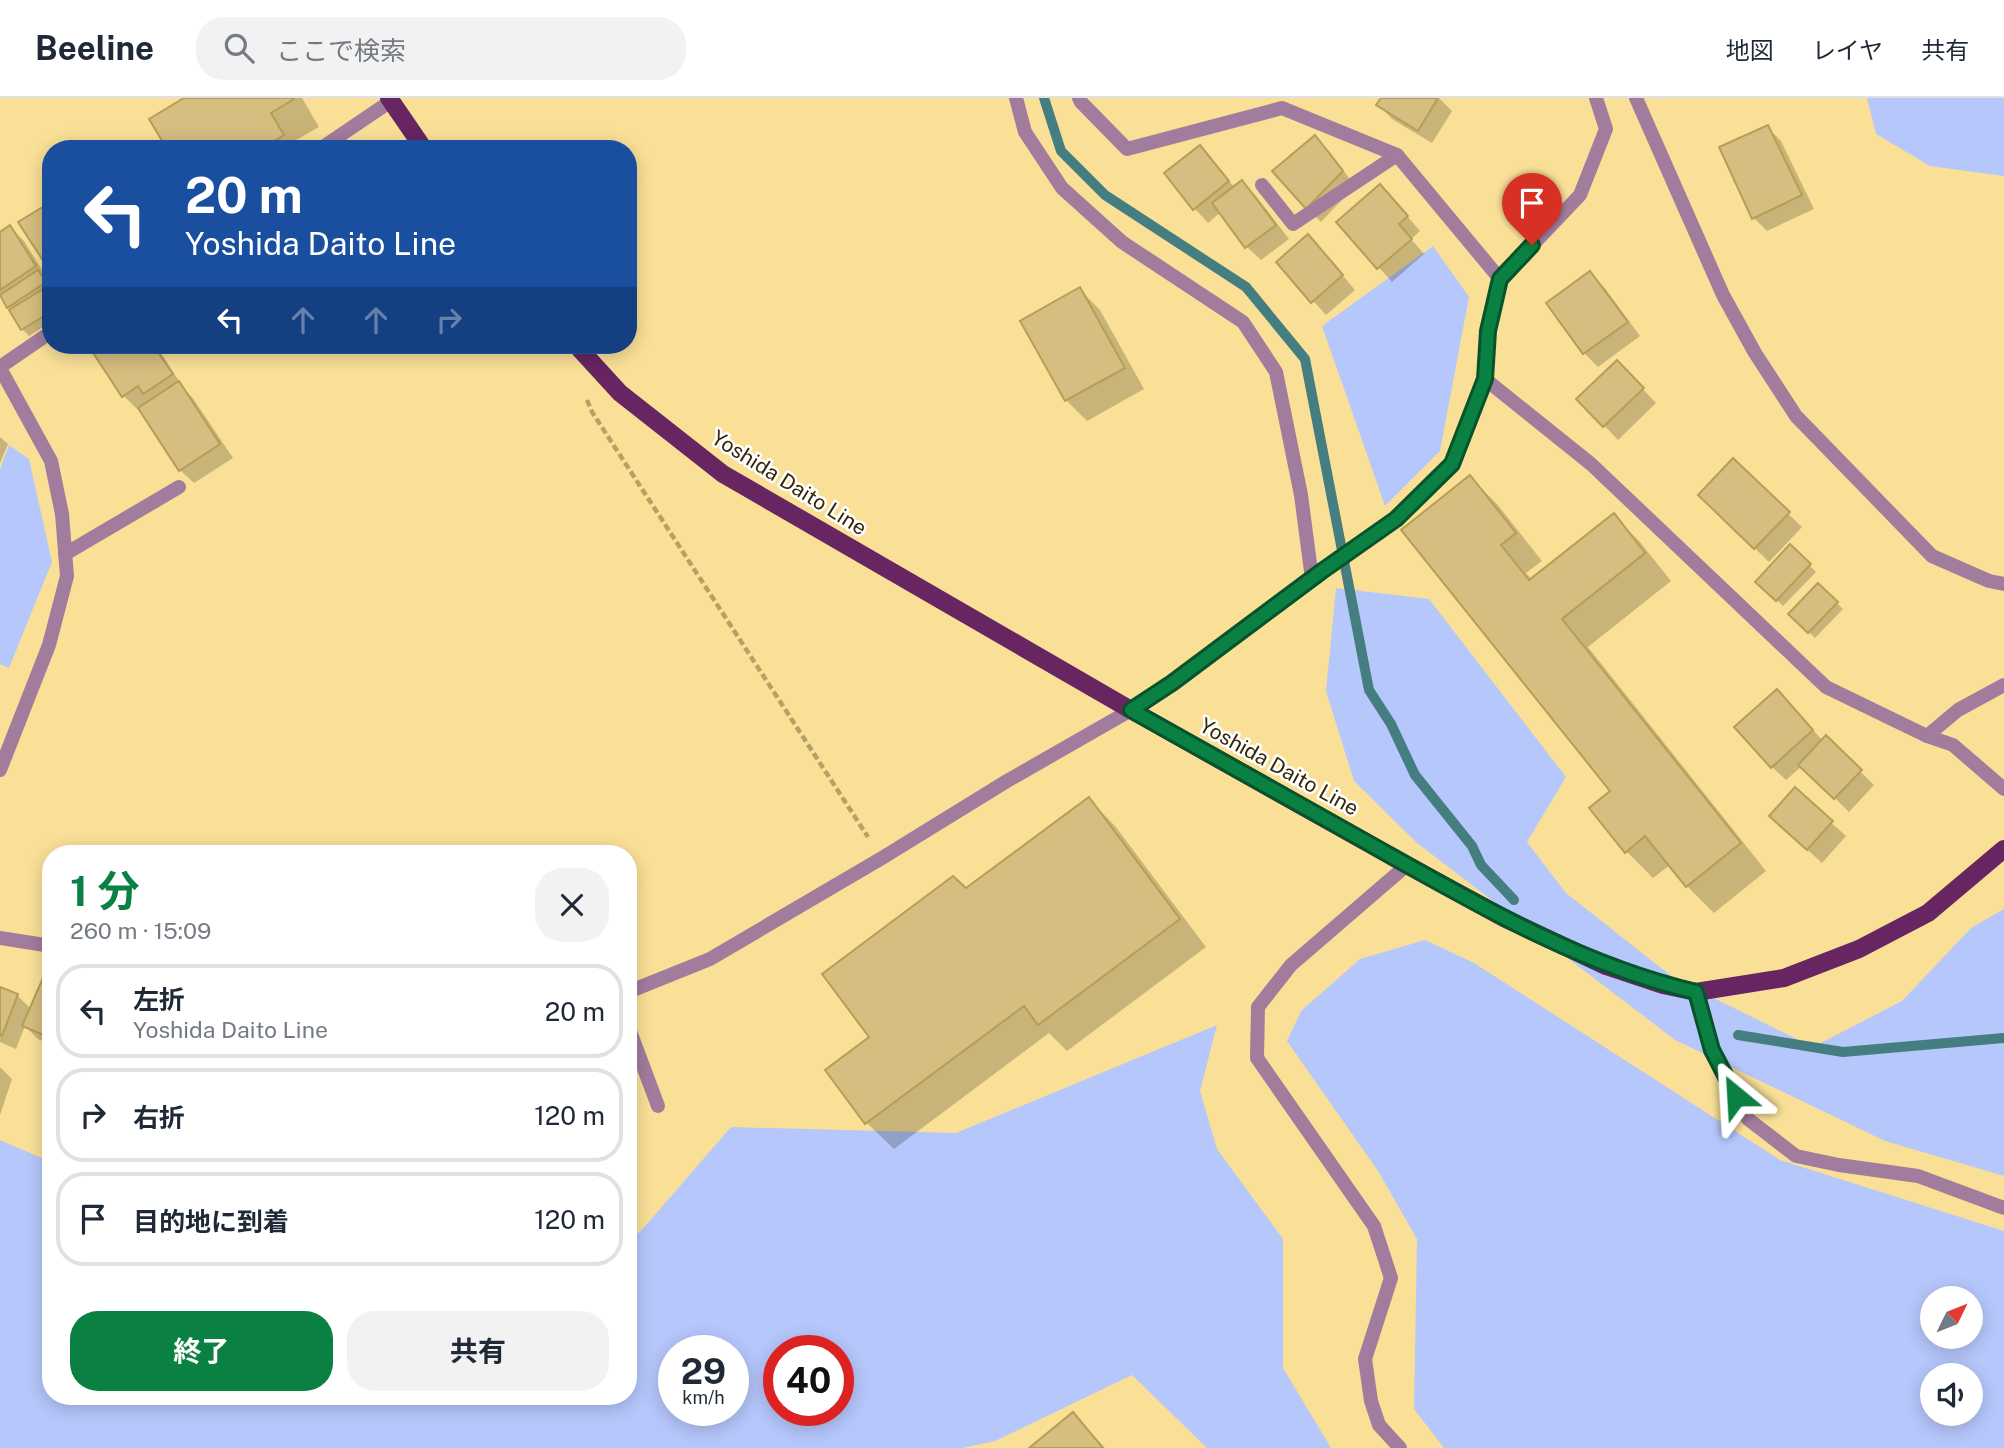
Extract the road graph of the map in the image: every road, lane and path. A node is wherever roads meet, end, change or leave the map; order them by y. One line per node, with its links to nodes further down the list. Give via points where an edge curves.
1 (1016, 98): 19 (street, via 1025,132 1062,188 1122,242 1243,322 1276,372)
2 (1079, 98): 6 (street, via 1127,149)
3 (1596, 98): 11 (street, via 1606,129 1580,195)
4 (1636, 98): 20 (street, via 1723,295 1796,416 1932,556 1989,582)
5 (390, 99): 7 (street); 8 (main road)
6 (1287, 103): 9 (street)
7 (333, 140)
8 (418, 140)
9 (1398, 155): 10 (street, via 1293,224); 11 (street)
10 (1262, 185)
11 (1500, 279): 15 (street, via 1488,331)
12 (42, 338): 14 (street)
13 (584, 354): 22 (main road, Yoshida Daito Line, via 620,393 723,474)
14 (0, 367): 18 (street, via 51,461)
15 (1485, 379): 19 (street, via 1452,464 1396,519); 23 (street, via 1591,464 1826,687)
16 (582, 389): 27 (path, via 592,412)
17 (179, 487): 18 (street)
18 (65, 554): 24 (street, via 67,576 49,646)
19 (1317, 575): 22 (street)
20 (2004, 584)
21 (2004, 685): 23 (street, via 1958,710)
22 (1131, 710): 27 (street); 28 (main road, Yoshida Daito Line)
23 (1927, 736): 25 (street, via 1953,746)
24 (0, 770)
25 (2004, 789)
26 (2004, 849): 32 (main road, Yoshida Daito Line, via 1927,913 1859,949 1784,978)
27 (882, 858): 31 (street, via 710,959)
28 (1407, 865): 32 (main road, Yoshida Daito Line, via 1606,966); 36 (street, via 1291,965 1258,1007 1257,1058 1374,1226 1391,1278 1365,1359 1379,1425)
29 (0, 938): 30 (street)
30 (42, 945)
31 (637, 988)
32 (1696, 992): 35 (street, via 1712,1050 1748,1119 1796,1156 1918,1175)
33 (637, 1050): 34 (street)
34 (658, 1106)
35 (2004, 1208)
36 (1400, 1448)

